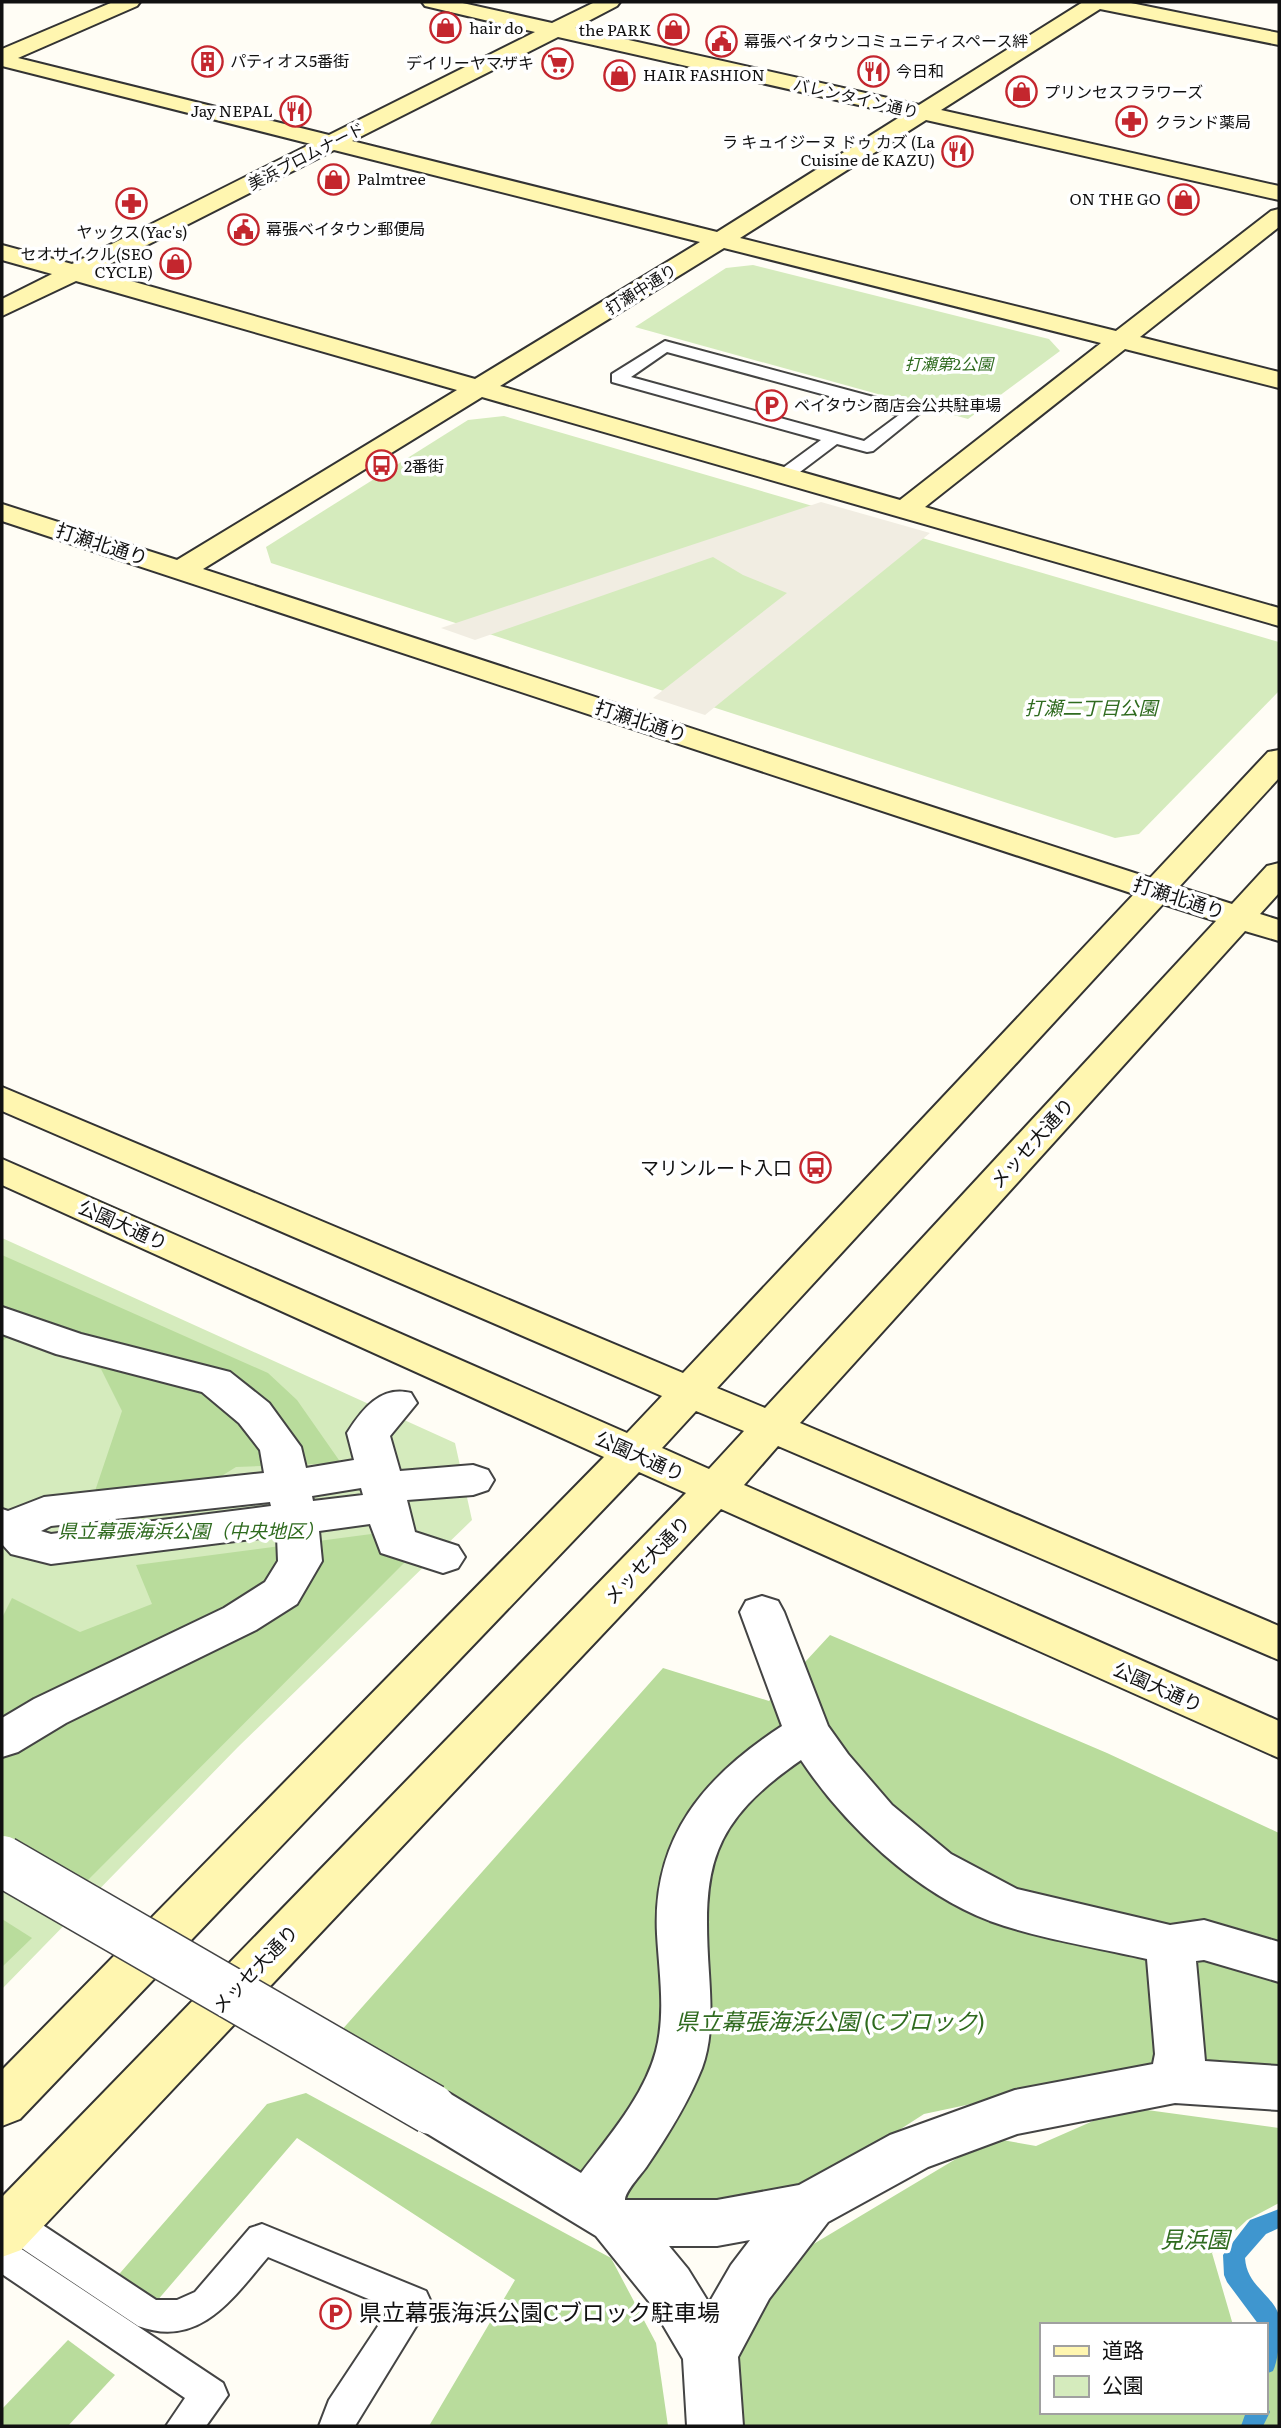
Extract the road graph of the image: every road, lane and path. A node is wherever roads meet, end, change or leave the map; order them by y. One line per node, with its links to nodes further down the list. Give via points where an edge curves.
1 (130, 2): 7 (street)
2 (432, 2): 5 (street, バレンタイン通り)
3 (610, 2): 5 (street, 美浜プロムナード)
4 (1097, 2): 6 (street); 8 (street, 打瀬中通り)
5 (556, 29): 8 (street, バレンタイン通り); 9 (street, 美浜プロムナード)
6 (1279, 39)
7 (2, 58): 9 (street)
8 (919, 112): 10 (street, バレンタイン通り); 12 (street, 打瀬中通り)
9 (334, 142): 12 (street); 14 (street, 美浜プロムナード)
10 (1279, 193)
11 (1279, 216): 16 (street)
12 (721, 239): 16 (street); 18 (street, 打瀬中通り)
13 (2, 252): 14 (street)
14 (72, 273): 15 (street, 美浜プロムナード); 18 (street)
15 (2, 309)
16 (1124, 341): 17 (street); 21 (street)
17 (1279, 380)
18 (477, 389): 20 (street); 23 (street, 打瀬中通り)
19 (842, 440): 19 (lane, via 618,378 665,346 912,413 867,447); 20 (lane)
20 (791, 479): 21 (street)
21 (903, 511): 24 (street)
22 (2, 512): 23 (street, 打瀬北通り)
23 (181, 570): 27 (street, 打瀬北通り)
24 (1279, 617)
25 (1279, 759): 27 (street)
26 (1279, 873): 28 (street, メッセ大通り)
27 (1157, 890): 28 (street, 打瀬北通り); 33 (street)
28 (1240, 918): 29 (street, 打瀬北通り); 35 (street, メッセ大通り)
29 (1279, 931)
30 (2, 1098): 33 (street)
31 (2, 1171): 36 (street, 公園大通り)
32 (2, 1320): 40 (street, via 70,1345 216,1382 254,1413 280,1447)
33 (689, 1390): 35 (street); 36 (street)
34 (396, 1403): 38 (street, via 368,1433)
35 (774, 1426): 39 (street, メッセ大通り); 44 (street)
36 (633, 1453): 39 (street, 公園大通り); 53 (street)
37 (473, 1480): 38 (street)
38 (383, 1488): 40 (street); 42 (street, via 396,1542)
39 (715, 1489): 47 (street, 公園大通り); 56 (street, メッセ大通り)
40 (292, 1502): 41 (street, via 51,1549 26,1543); 46 (street, via 300,1561 281,1593 240,1619 50,1711)
41 (6, 1526)
42 (443, 1557)
43 (762, 1612): 45 (street)
44 (1279, 1644)
45 (807, 1732): 49 (street, via 875,1818 933,1867 1005,1906); 55 (street, via 757,1764 708,1816 682,1890 682,2049 665,2089 613,2172)
46 (2, 1740)
47 (1279, 1741)
48 (2, 1861): 55 (street, bridge)
49 (1170, 1945): 50 (street, via 1204,1940); 51 (street, via 1181,2054)
50 (1279, 1962)
51 (1175, 2081): 52 (street); 54 (street, via 1015,2112 909,2151)
52 (1279, 2088)
53 (2, 2104)
54 (809, 2206): 55 (street, via 717,2223); 57 (street, via 750,2281)
55 (603, 2213): 57 (street, via 669,2286)
56 (5, 2237): 58 (lane, via 210,2395); 59 (lane, via 150,2315 180,2316 206,2303 262,2239 414,2302)
57 (710, 2354): 60 (street)
58 (184, 2426)
59 (337, 2426)
60 (715, 2426)

